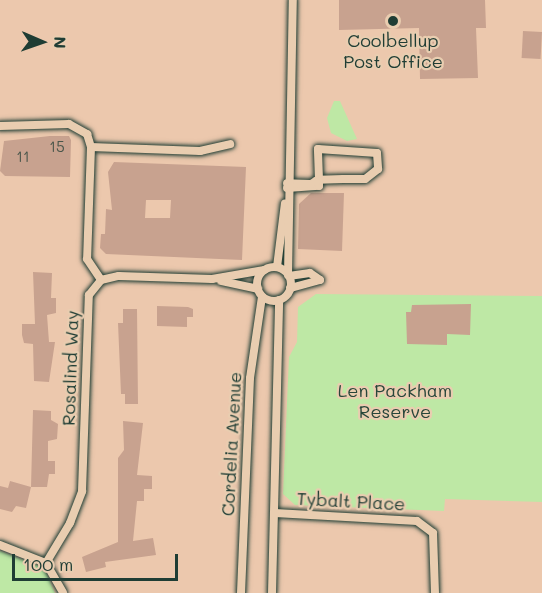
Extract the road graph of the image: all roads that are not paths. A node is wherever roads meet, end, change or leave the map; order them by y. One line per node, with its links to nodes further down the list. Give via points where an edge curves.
1 (293, 0): 6 (street)
2 (0, 126): 4 (street, via 69,124 87,134)
3 (230, 144): 4 (street, via 200,151)
4 (92, 147): 11 (street, via 87,259)
5 (319, 180): 5 (street, via 374,176 377,153 318,149); 6 (street)
6 (287, 189): 7 (street); 9 (street)
7 (277, 267): 8 (street); 9 (street)
8 (264, 270): 10 (street); 13 (street)
9 (289, 276): 12 (street); 12 (street, via 310,273 320,280)
10 (212, 279): 11 (street); 13 (street)
11 (101, 280): 17 (street, Rosalind Way, via 89,295 82,491 70,523)
12 (290, 288): 14 (street)
13 (260, 293): 14 (street); 19 (street, Cordelia Avenue, via 250,378)
14 (279, 300): 15 (street)
15 (275, 513): 20 (street); 21 (street, Tybalt Place, via 417,520 433,533)
16 (0, 545): 17 (street)
17 (45, 563): 18 (street)
18 (63, 593)
19 (241, 593)
20 (272, 593)
21 (435, 593)

